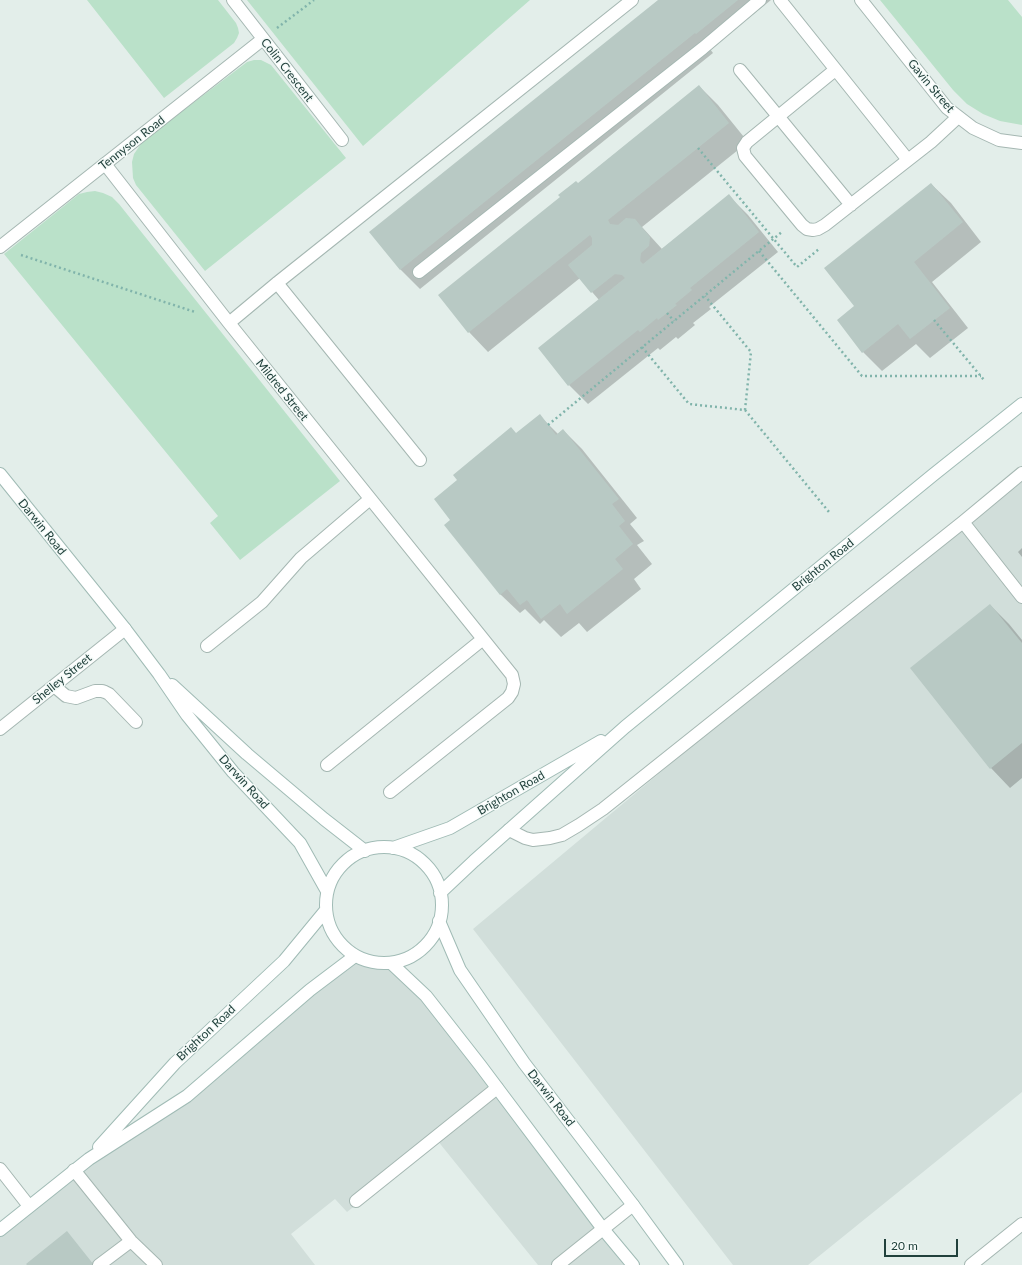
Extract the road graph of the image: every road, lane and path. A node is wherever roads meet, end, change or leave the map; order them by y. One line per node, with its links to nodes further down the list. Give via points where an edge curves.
1 (233, 0): 7 (street, Colin Crescent)
2 (314, 0): 7 (path)
3 (632, 0): 21 (street)
4 (760, 0): 20 (street)
5 (780, 0): 9 (street)
6 (861, 0): 10 (street, Gavin Street, via 947,108)
7 (263, 39): 12 (street, Colin Crescent); 15 (street, Tennyson Road)
8 (740, 70): 11 (street)
9 (835, 70): 11 (street); 14 (street)
10 (958, 116): 13 (street, Gavin Street, via 974,128 999,140); 14 (street)
11 (778, 117): 16 (street); 17 (street, via 743,148 745,156)
12 (342, 140)
13 (1022, 143)
14 (908, 160): 16 (street)
15 (105, 164): 18 (street, Tennyson Road); 27 (street, Mildred Street)
16 (851, 205): 17 (street, via 818,229 807,229)
17 (797, 219): 19 (path)
18 (2, 246): 24 (path)
19 (759, 251): 22 (path); 29 (path, via 862,376)
20 (419, 272)
21 (278, 283): 27 (street); 34 (street)
22 (705, 296): 26 (path); 32 (path, via 752,352)
23 (667, 313): 26 (path)
24 (200, 314)
25 (934, 320): 29 (path)
26 (674, 321): 28 (path)
27 (229, 323): 37 (street, Mildred Street)
28 (642, 347): 32 (path, via 689,404); 33 (path)
29 (981, 376): 30 (path)
30 (984, 380)
31 (1022, 404): 47 (street, Brighton Road)
32 (745, 410): 38 (path)
33 (548, 425)
34 (420, 460)
35 (1022, 473): 39 (street)
36 (0, 474): 41 (street, Darwin Road)
37 (370, 499): 42 (street, Mildred Street); 43 (street, via 300,558 262,602)
38 (829, 512)
39 (963, 522): 40 (street); 51 (street, via 603,810 562,835 550,838 533,840)
40 (1022, 598)
41 (125, 629): 44 (street, Darwin Road); 45 (street, Shelley Street)
42 (484, 639): 49 (street); 50 (street, Mildred Street, via 512,675 514,684 510,695)
43 (206, 646)
44 (159, 674): 53 (street, Darwin Road, via 247,754); 54 (street, Darwin Road, via 186,715 233,772 300,843)
45 (54, 686): 46 (street, via 66,696 76,698 95,691 106,692); 48 (street, Shelley Street)
46 (136, 722)
47 (625, 727): 51 (street, Brighton Road); 52 (street, Brighton Road, via 450,828)
48 (0, 729)
49 (327, 765)
50 (390, 792)
51 (509, 830): 55 (street, Brighton Road)
52 (393, 848): 53 (street); 55 (street, via 423,863 431,872)
53 (365, 850): 54 (street, via 348,860 335,874)
54 (328, 891): 56 (street)
55 (440, 893): 57 (street)
56 (326, 910): 58 (street, via 330,928 340,944); 61 (street, Brighton Road, via 284,961 175,1063)
57 (439, 921): 59 (street, via 432,936 421,949 407,958); 65 (street, Darwin Road, via 464,976 524,1063)
58 (355, 956): 59 (street, via 372,962); 61 (street, Brighton Road, via 310,990 187,1096)
59 (391, 963): 60 (street, via 426,996)
60 (497, 1088): 64 (street); 68 (street)
61 (88, 1159): 63 (street, Brighton Road)
62 (0, 1169): 66 (street)
63 (74, 1170): 66 (street, Brighton Road); 70 (street)
64 (356, 1201)
65 (633, 1205): 68 (street); 75 (street, Darwin Road)
66 (29, 1206): 69 (street, Brighton Road)
67 (1022, 1224): 76 (street)
68 (603, 1229): 73 (street); 74 (street)
69 (0, 1230)
70 (131, 1241): 71 (street); 72 (street)
71 (99, 1265)
72 (156, 1265)
73 (558, 1265)
74 (633, 1265)
75 (677, 1265)
76 (971, 1265)

